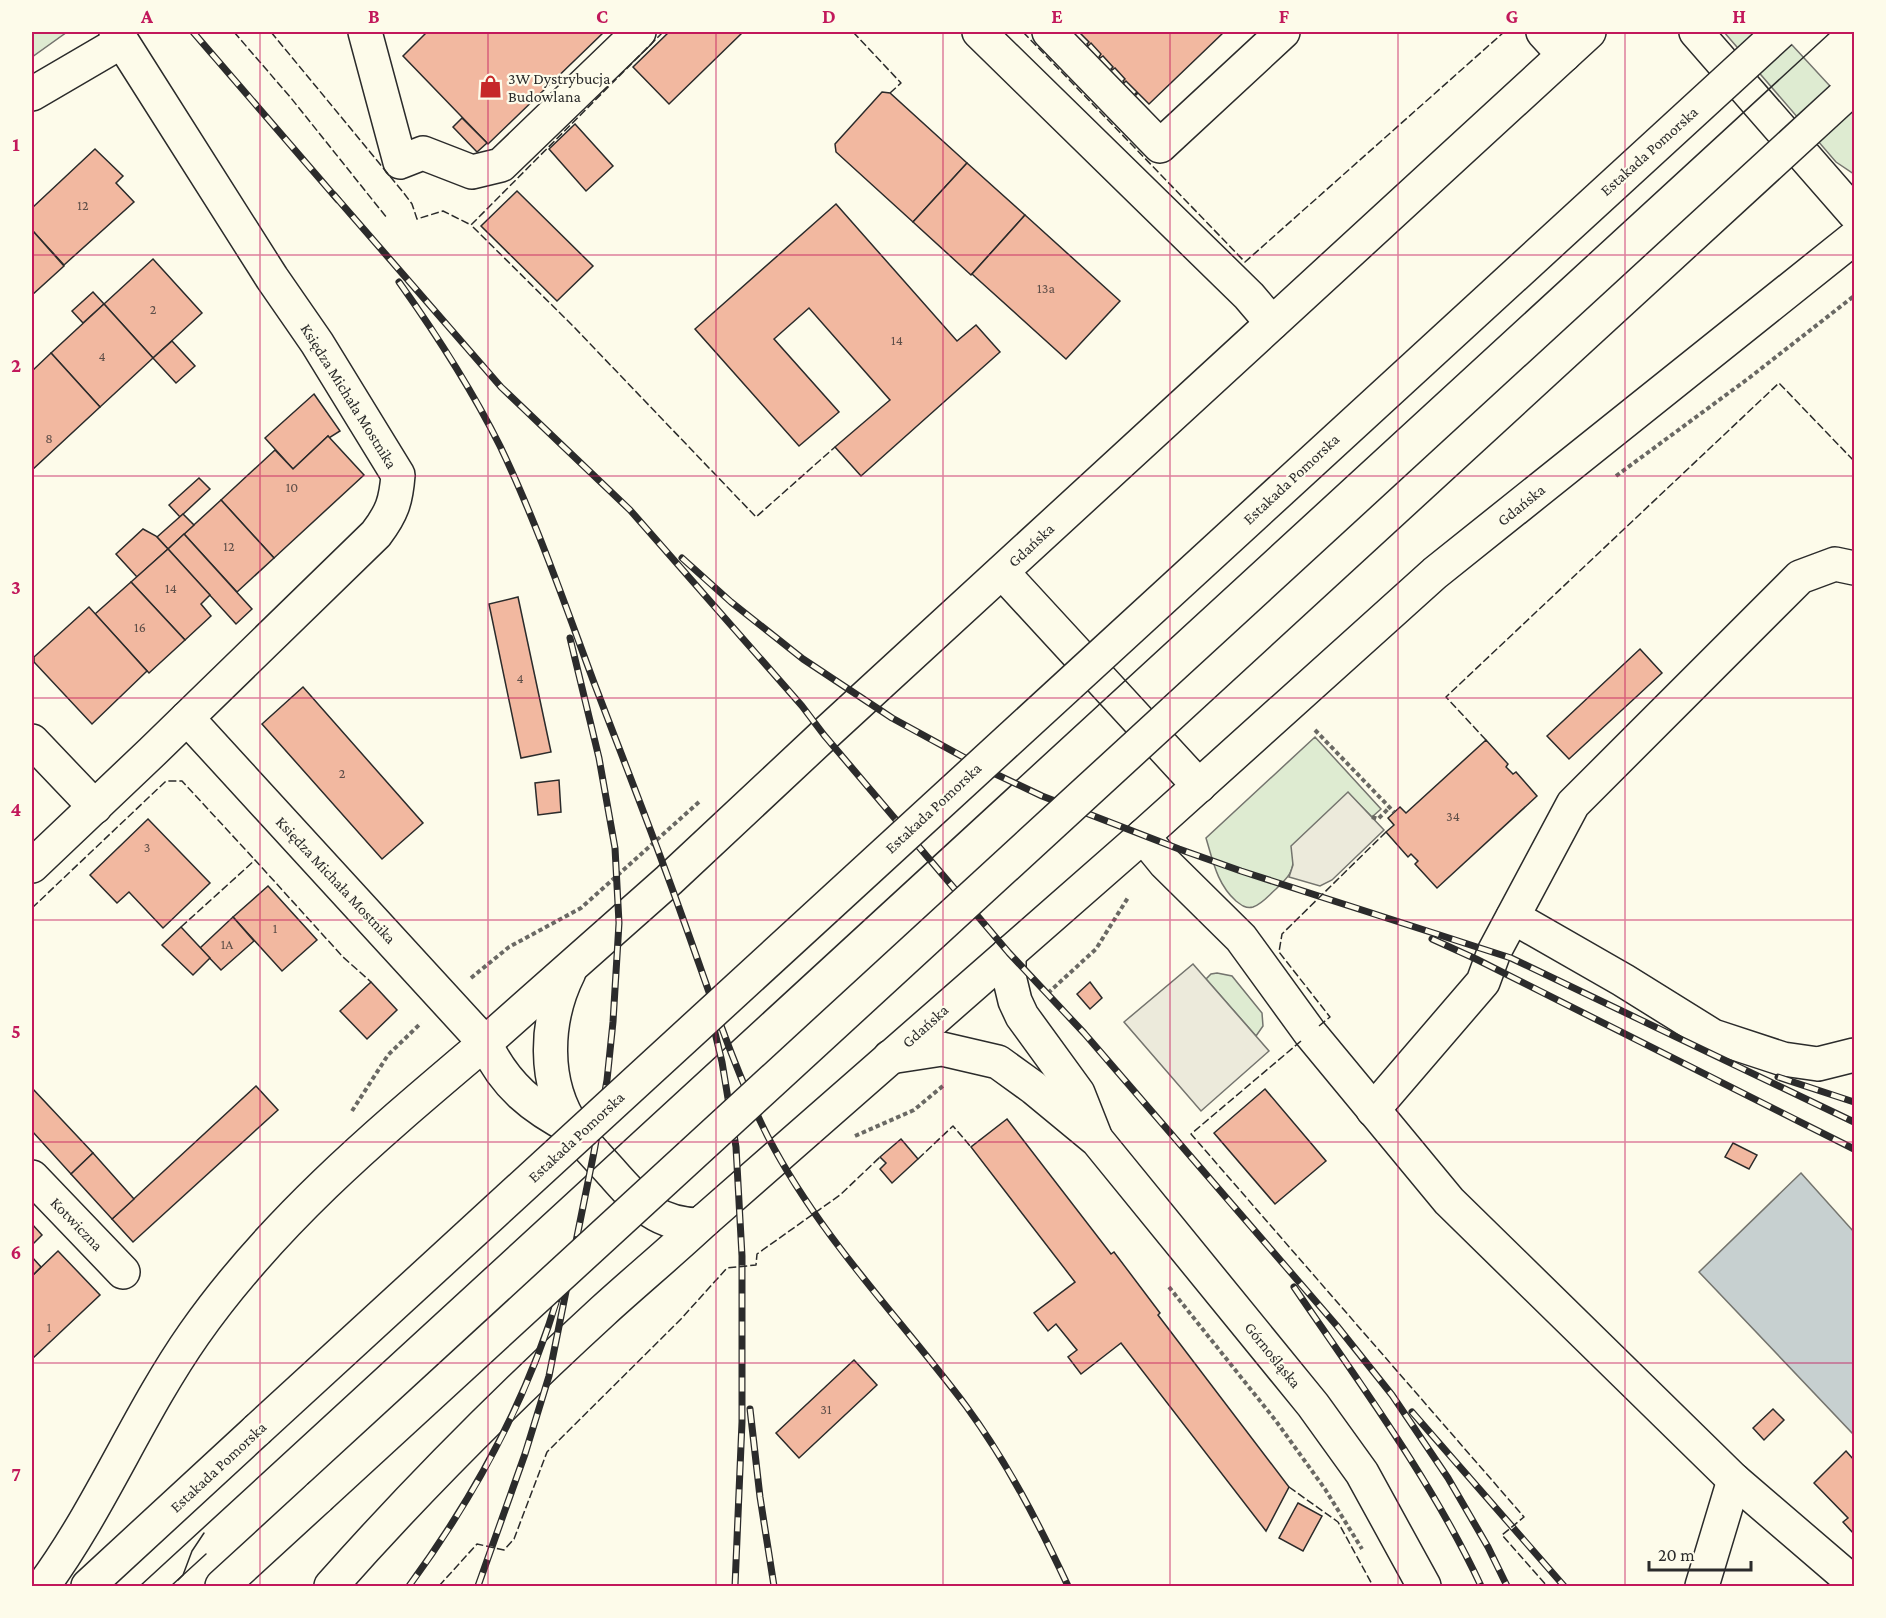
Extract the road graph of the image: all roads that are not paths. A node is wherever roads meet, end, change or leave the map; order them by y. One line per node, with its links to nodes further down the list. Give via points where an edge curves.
1 (365, 32): 2 (main road, via 400,162 423,153 472,172 501,165)
2 (639, 32)
3 (979, 32): 15 (main road)
4 (1049, 32): 5 (main road, via 1160,147)
5 (1283, 32)
6 (1589, 32): 10 (main road, Gdańska)
7 (1696, 32): 13 (main road)
8 (1780, 32): 39 (main road, Estakada Pomorska, bridge)
9 (119, 37): 12 (main road); 18 (main road, Księdza Michała Mostnika, via 398,475 396,499 376,534)
10 (1553, 43): 15 (main road, Gdańska)
11 (1848, 93): 40 (main road, bridge)
12 (32, 94)
13 (1854, 213)
14 (1854, 238): 20 (main road, Gdańska, via 1435,573)
15 (1272, 323): 17 (main road, Gdańska)
16 (1854, 568): 24 (main road, via 1835,564 1800,577 1573,804)
17 (1002, 572): 20 (main road, Gdańska); 26 (main road, Gdańska)
18 (187, 718): 21 (main road, Księdza Michała Mostnika); 27 (main road, Księdza Michała Mostnika)
19 (32, 741): 21 (main road)
20 (1199, 786): 22 (main road, Gdańska)
21 (95, 807): 23 (main road, Księdza Michała Mostnika)
22 (1143, 836): 25 (main road, Gdańska); 30 (main road, via 1241,938 1310,1033)
23 (32, 866)
24 (1513, 917): 28 (main road, via 1713,1036 1783,1059 1818,1064); 30 (main road, via 1483,982)
25 (1009, 953): 29 (main road, Gdańska); 32 (main road, Górnośląska, via 1009,976 1022,1016 1078,1094)
26 (573, 965): 27 (main road, Gdańska); 31 (main road, Gdańska, via 562,987 550,1036 555,1086)
27 (485, 1043): 31 (main road, Gdańska, via 498,1068 531,1104); 38 (main road, via 318,1190 230,1284 169,1371 89,1516)
28 (1854, 1055)
29 (890, 1057): 32 (main road, Górnośląska, via 942,1049 998,1062); 34 (main road, Gdańska)
30 (1374, 1110): 36 (main road, via 1449,1201)
31 (574, 1129): 34 (main road, Gdańska, via 643,1206 667,1220)
32 (1097, 1140): 42 (main road, Górnośląska, via 1313,1405 1362,1473)
33 (32, 1177): 35 (main road, Kotwiczna)
34 (702, 1222): 41 (main road, via 526,1384 413,1496)
35 (123, 1272)
36 (1734, 1480): 37 (main road); 43 (main road)
37 (1854, 1583)
38 (43, 1587)
39 (88, 1587)
40 (222, 1587)
41 (331, 1587)
42 (1424, 1587)
43 (1702, 1587)

